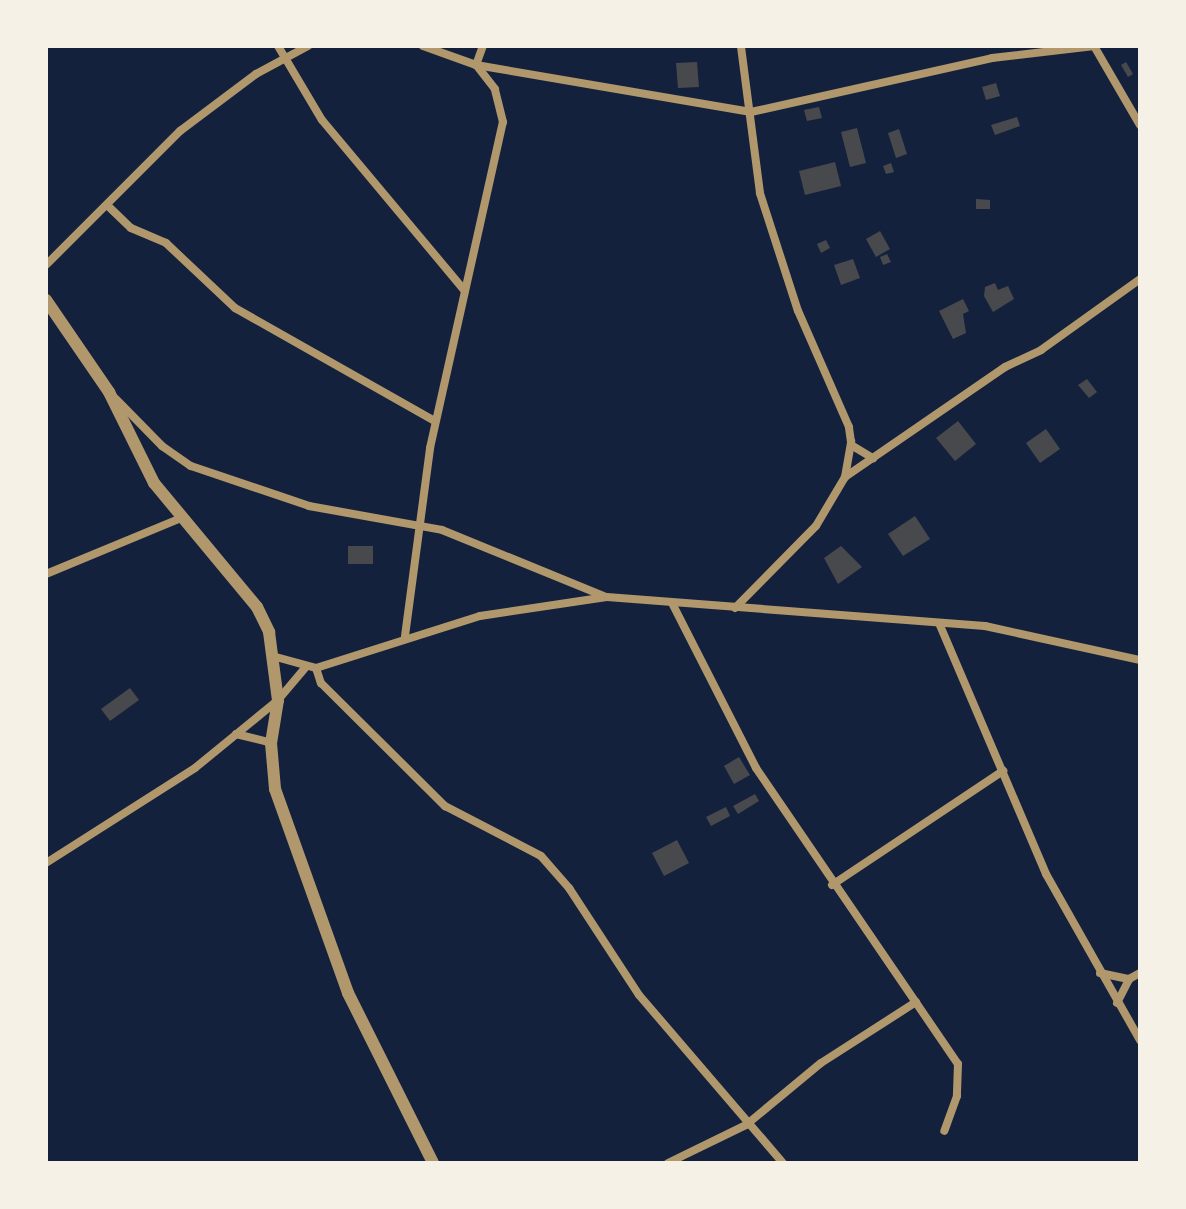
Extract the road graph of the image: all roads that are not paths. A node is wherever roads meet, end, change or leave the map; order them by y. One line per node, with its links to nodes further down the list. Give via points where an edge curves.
1 (278, 46): 6 (street)
2 (308, 46): 6 (street)
3 (423, 46): 7 (street)
4 (483, 46): 7 (street)
5 (741, 46): 8 (street)
6 (282, 59): 10 (street, via 180,131); 13 (street, via 322,120)
7 (476, 65): 8 (street); 13 (street, via 495,89 503,122)
8 (751, 112): 9 (street, via 992,58 1094,46); 17 (street, via 760,193 798,311 849,427)
9 (1140, 125)
10 (107, 205): 11 (street); 16 (street, via 131,228 166,243 235,308)
11 (46, 265)
12 (1140, 279): 18 (street)
13 (464, 290): 16 (street)
14 (46, 300): 15 (street)
15 (109, 392): 20 (street, via 154,483); 21 (street, via 162,446 191,466 309,506)
16 (435, 421): 21 (street)
17 (851, 445): 18 (street); 19 (street)
18 (873, 458): 19 (street)
19 (845, 477): 25 (street, via 797,549)
20 (179, 519): 22 (street); 28 (street, via 257,607)
21 (418, 524): 23 (street); 27 (street)
22 (46, 574)
23 (607, 597): 24 (street); 27 (street, via 480,616)
24 (672, 603): 25 (street); 37 (street, via 756,768)
25 (735, 608): 26 (street)
26 (939, 623): 29 (street, via 1013,629); 35 (street)
27 (405, 636): 31 (street)
28 (276, 657): 30 (street); 32 (street)
29 (1140, 660)
30 (305, 668): 31 (street); 32 (street)
31 (316, 668): 44 (street, via 321,683 445,806 541,856 569,888 639,995)
32 (278, 700): 33 (street); 34 (street)
33 (236, 734): 34 (street); 36 (street, via 195,768)
34 (271, 743): 46 (street, via 275,789 348,993)
35 (1003, 771): 37 (street); 38 (street, via 1046,874)
36 (46, 863)
37 (832, 885): 41 (street)
38 (1100, 973): 40 (street); 42 (street)
39 (1140, 973): 40 (street)
40 (1129, 979): 42 (street)
41 (916, 1002): 44 (street, via 821,1063); 45 (street, via 958,1064 957,1096)
42 (1117, 1003): 43 (street)
43 (1140, 1040)
44 (746, 1125): 47 (street); 48 (street)
45 (944, 1131)
46 (433, 1163)
47 (668, 1163)
48 (783, 1163)

